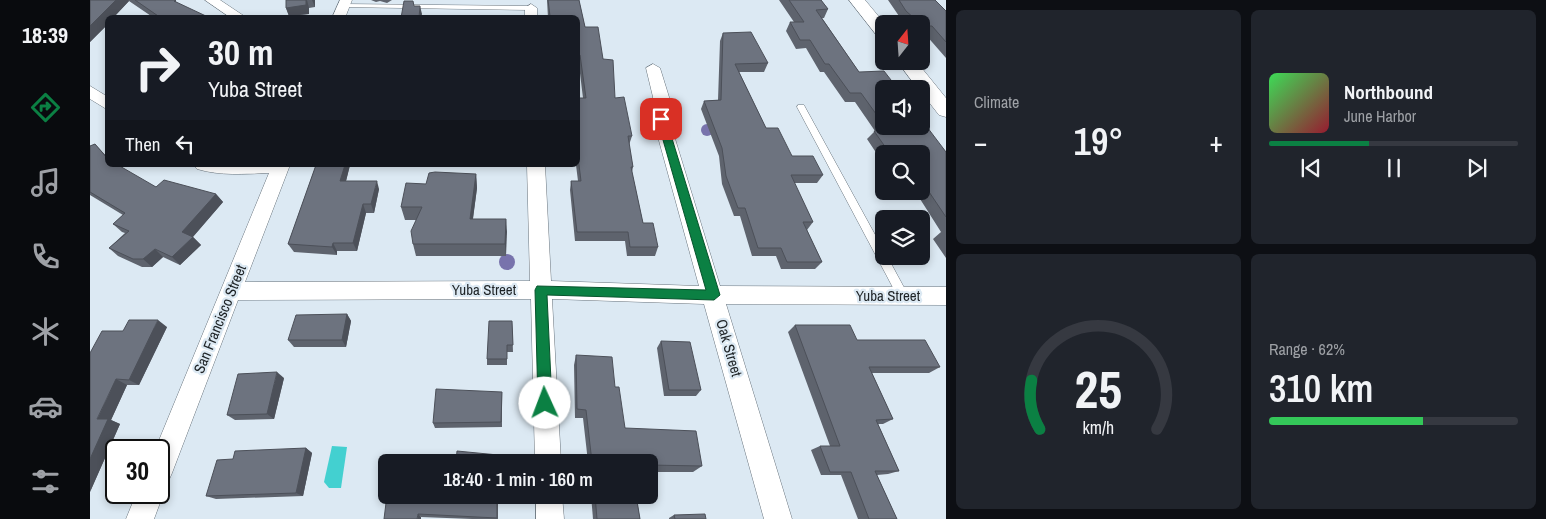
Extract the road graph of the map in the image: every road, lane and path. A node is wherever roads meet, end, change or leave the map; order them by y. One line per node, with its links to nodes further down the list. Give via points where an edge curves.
1 (211, 0): 5 (street)
2 (857, 0): 6 (street)
3 (343, 8): 4 (lane)
4 (531, 13)
5 (236, 15)
6 (875, 23)
7 (653, 68): 19 (street, Oak Street, via 661,97 661,119)
8 (913, 70): 12 (street)
9 (90, 91): 10 (street)
10 (105, 103)
11 (801, 107): 20 (lane)
12 (946, 110)
13 (221, 167): 14 (street)
14 (256, 167)
15 (281, 167): 18 (street, San Francisco Street)
16 (536, 167): 17 (street)
17 (541, 290): 18 (street, Yuba Street); 19 (street, Yuba Street); 23 (street)
18 (231, 291): 22 (street, San Francisco Street)
19 (714, 295): 20 (street, Yuba Street); 28 (street, Oak Street)
20 (903, 296): 21 (street, Yuba Street)
21 (946, 296)
22 (170, 445)
23 (548, 454)
24 (146, 504): 26 (street)
25 (549, 504): 27 (street)
26 (140, 519)
27 (550, 519)
28 (778, 519)

